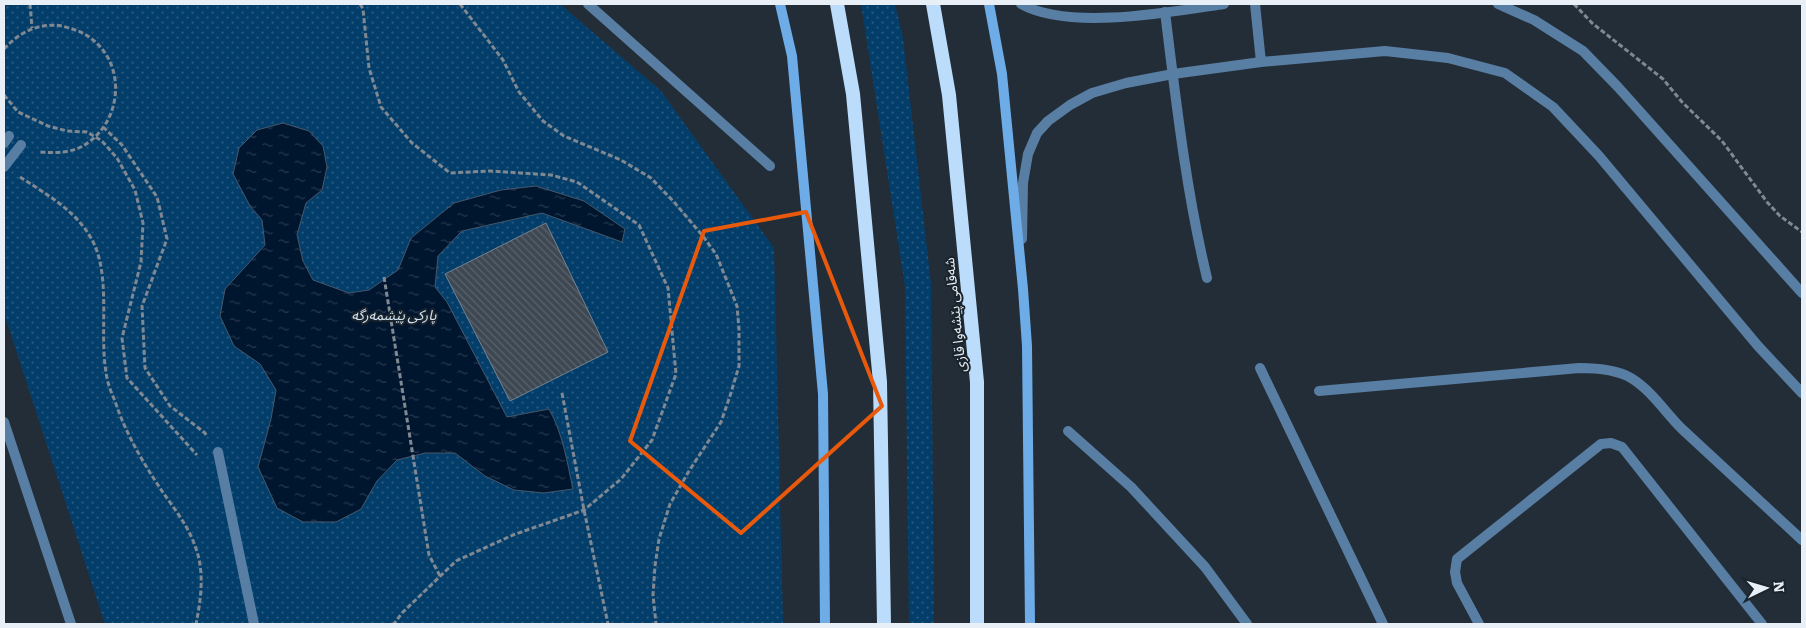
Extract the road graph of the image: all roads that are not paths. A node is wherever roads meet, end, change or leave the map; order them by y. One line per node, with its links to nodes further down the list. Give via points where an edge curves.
1 (588, 4): 14 (street)
2 (780, 4): 28 (main road, via 792,56 824,394)
3 (837, 4): 29 (highway, via 853,94 880,382)
4 (933, 4): 30 (highway, شەقامی پێشەوا قازی, via 949,95 977,382)
5 (988, 4): 17 (main road, via 1002,74)
6 (1021, 4): 10 (street, via 1036,12 1069,17 1111,18)
7 (1224, 4): 10 (street)
8 (1254, 4): 11 (street)
9 (1498, 4): 18 (street, via 1534,20 1583,51)
10 (1166, 12): 12 (street)
11 (1262, 62): 12 (street); 21 (street, via 1385,51 1448,58 1505,73 1553,107 1566,121)
12 (1173, 74): 16 (street, via 1197,236); 17 (street, via 1092,93 1048,121 1037,133 1028,154 1022,183)
13 (21, 145): 15 (street)
14 (770, 166)
15 (4, 167)
16 (1207, 278)
17 (1023, 289): 31 (main road, via 1027,346)
18 (1802, 293)
19 (1260, 368): 33 (street)
20 (1319, 391): 25 (street, via 1565,369 1613,371 1630,378 1651,396)
21 (1802, 393)
22 (4, 422): 26 (street)
23 (1068, 431): 32 (street, via 1131,487 1206,567)
24 (218, 452): 27 (street)
25 (1802, 540)
26 (71, 624)
27 (254, 624)
28 (824, 624)
29 (884, 624)
30 (977, 624)
31 (1030, 624)
32 (1246, 624)
33 (1383, 624)
34 (1479, 624): 35 (street, via 1457,583 1457,559 1601,444 1611,443 1622,447)
35 (1762, 624)

